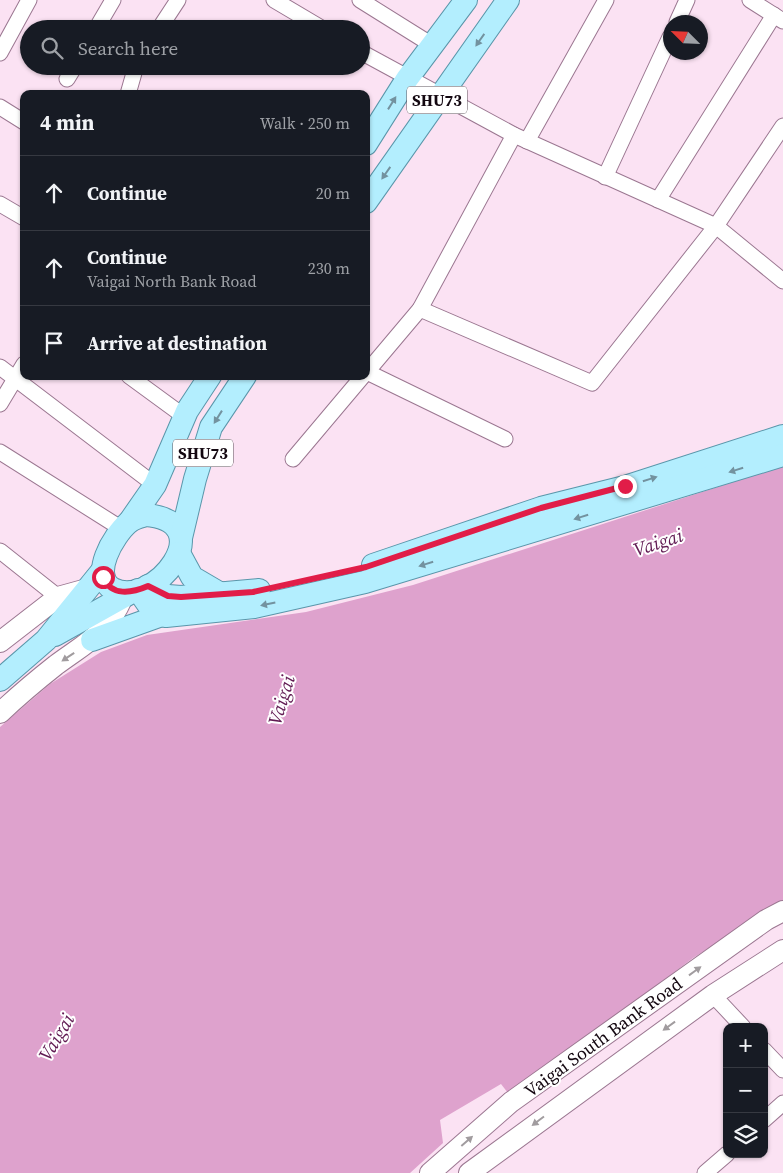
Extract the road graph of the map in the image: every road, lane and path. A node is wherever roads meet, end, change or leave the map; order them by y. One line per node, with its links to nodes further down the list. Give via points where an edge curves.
1 (29, 0): 18 (street)
2 (112, 0): 13 (street)
3 (178, 0): 14 (street)
4 (274, 0): 15 (street)
5 (360, 0): 16 (street)
6 (466, 0): 16 (main road, SHU73)
7 (508, 0): 23 (main road, SHU73, one-way to 23)
8 (606, 0): 28 (street)
9 (687, 0): 11 (street)
10 (750, 0): 12 (street)
11 (680, 15)
12 (778, 18): 31 (street)
13 (101, 20)
14 (166, 20)
15 (307, 20)
16 (432, 45): 21 (main road, SHU73)
17 (663, 51): 29 (street)
18 (0, 53)
19 (370, 57): 21 (street)
20 (133, 75): 22 (street)
21 (407, 79): 23 (street); 27 (main road, SHU73, one-way to 21)
22 (129, 90)
23 (441, 94): 28 (street); 30 (main road, SHU73, one-way to 30)
24 (0, 108): 25 (street)
25 (20, 120)
26 (783, 126): 34 (street)
27 (370, 138)
28 (521, 138): 29 (street); 36 (street)
29 (606, 177): 31 (street)
30 (370, 196)
31 (658, 200): 34 (street)
32 (0, 204): 33 (street)
33 (20, 216)
34 (716, 226): 35 (street); 36 (street, via 592,383)
35 (783, 280)
36 (420, 308): 38 (street)
37 (0, 367): 41 (street)
38 (370, 368)
39 (20, 371): 41 (street)
40 (370, 373): 49 (street)
41 (16, 378): 46 (street); 53 (street)
42 (134, 380): 47 (street)
43 (208, 380): 47 (main road, SHU73)
44 (242, 380): 55 (main road, SHU73, one-way to 55, via 212,427 195,478)
45 (360, 380): 52 (street)
46 (0, 404)
47 (185, 417): 53 (main road, SHU73)
48 (783, 436): 60 (main road, one-way to 48, via 253,592 366,567 541,508 625,486)
49 (505, 439)
50 (0, 452): 54 (street)
51 (783, 455): 62 (main road, one-way to 62, via 366,582 254,607)
52 (293, 459)
53 (155, 485): 54 (main road, SHU73)
54 (126, 525): 55 (main road, via 146,515 161,518 173,526); 57 (main road, SHU73, via 108,553)
55 (180, 545): 59 (main road, SHU73, via 165,573); 60 (main road, via 192,577)
56 (0, 551): 61 (street)
57 (102, 571): 58 (main road, SHU73); 59 (main road, via 112,588)
58 (87, 589): 61 (street); 63 (main road, SHU73)
59 (135, 591): 60 (main road, via 181,597); 62 (main road, via 154,613); 63 (main road, SHU73); 64 (street)
60 (221, 594)
61 (58, 597): 65 (street)
62 (162, 615): 64 (main road)
63 (46, 640): 66 (main road, SHU73)
64 (92, 640): 67 (street, one-way to 67, via 57,664)
65 (0, 642)
66 (0, 680)
67 (0, 713)
68 (783, 911): 77 (street, Vaigai South Bank Road, one-way to 68, via 511,1102)
69 (783, 950): 70 (street, Vaigai South Bank Road)
70 (712, 995): 71 (street); 78 (street, Vaigai South Bank Road, one-way to 78)
71 (739, 1023)
72 (768, 1054): 73 (street)
73 (783, 1070)
74 (783, 1103): 75 (street)
75 (768, 1116)
76 (723, 1157): 79 (street)
77 (430, 1173)
78 (468, 1173)
79 (705, 1173)

